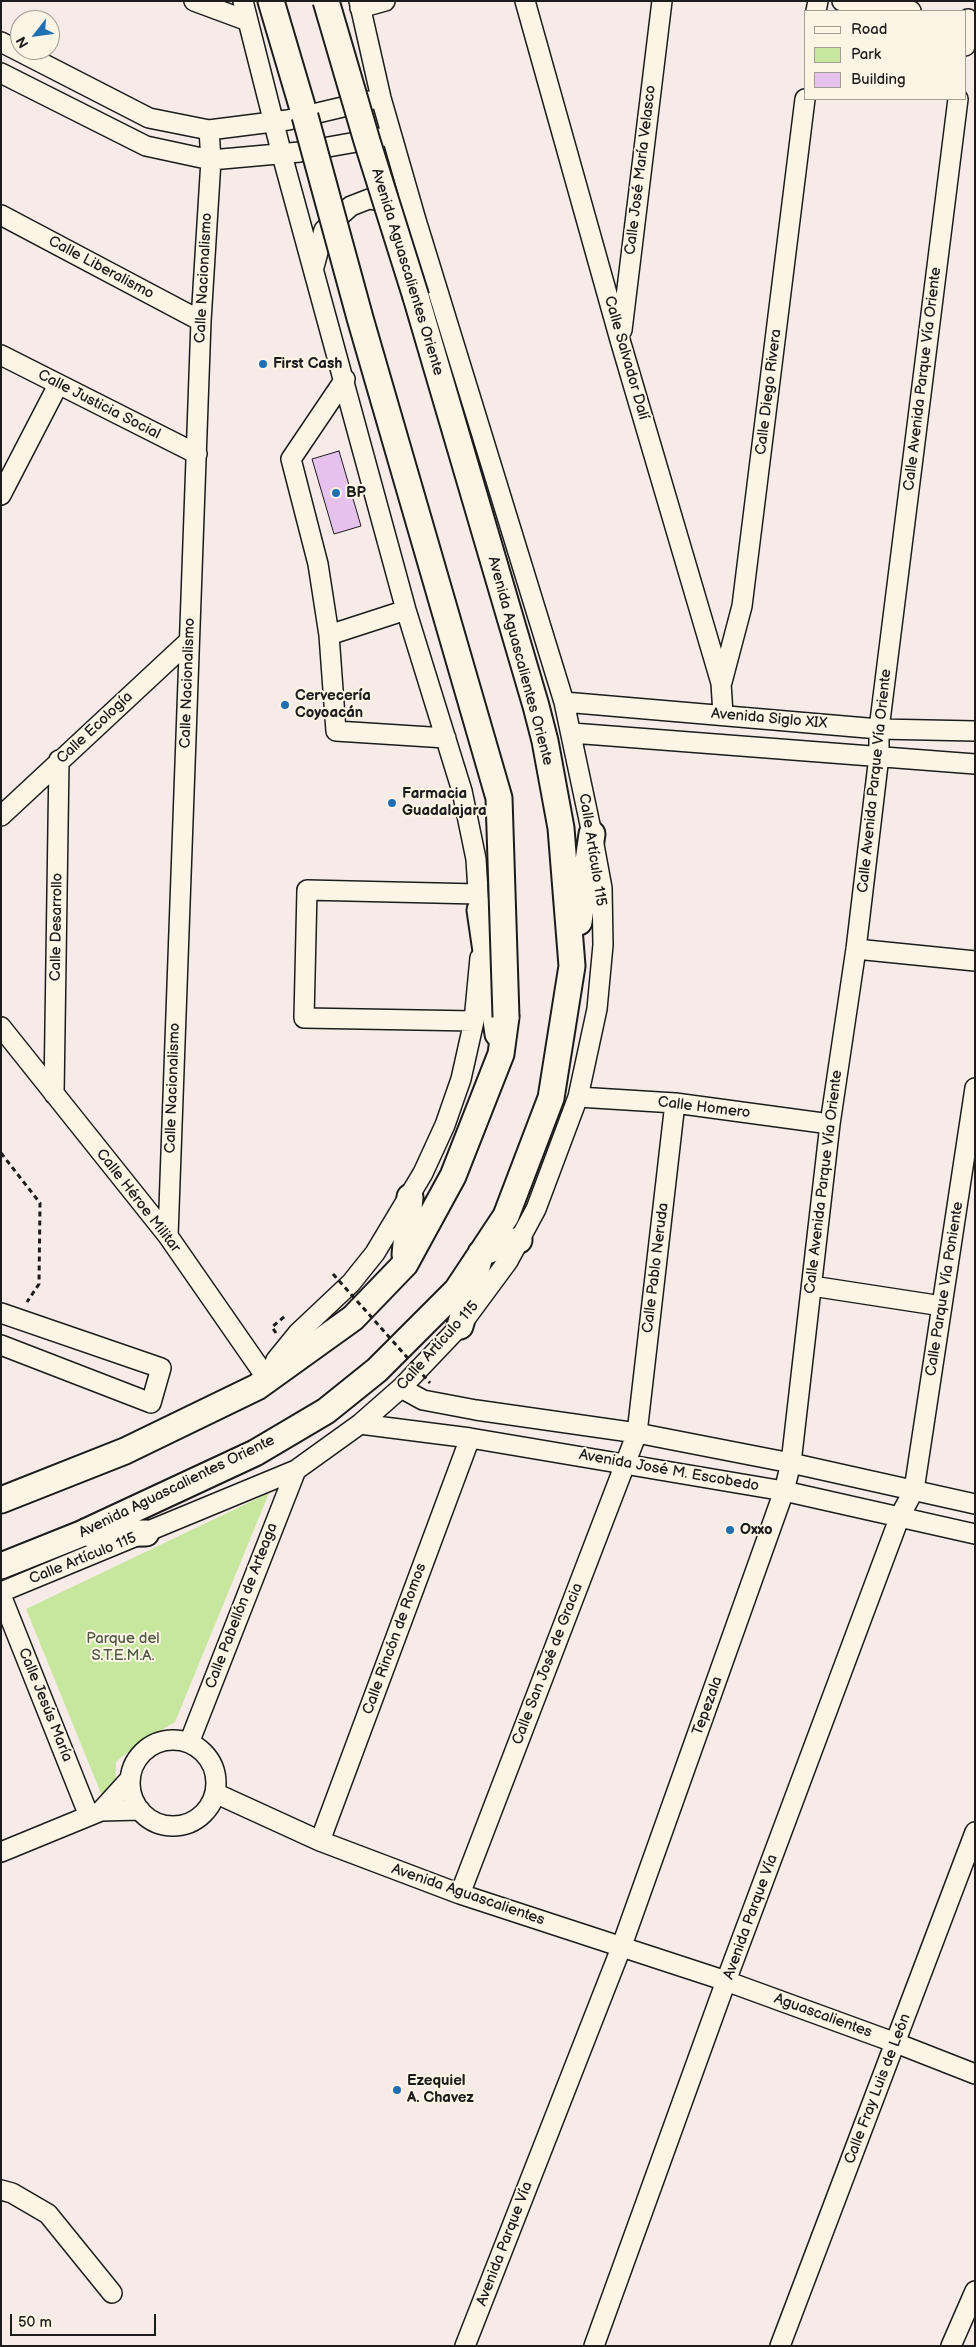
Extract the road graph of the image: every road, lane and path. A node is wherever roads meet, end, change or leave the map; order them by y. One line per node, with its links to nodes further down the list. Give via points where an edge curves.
1 (194, 1): 12 (street)
2 (243, 1): 12 (street)
3 (271, 1): 55 (main road, bridge, via 499,798 506,1017)
4 (326, 1): 52 (main road, Avenida Aguascalientes Oriente, bridge, via 545,741 561,828)
5 (385, 1): 9 (street)
6 (525, 1): 28 (street, Calle Salvador Dalí)
7 (662, 1): 28 (street, Calle José María Velasco)
8 (842, 1): 10 (street)
9 (360, 5): 16 (street, Avenida Aguascalientes Oriente)
10 (904, 10)
11 (969, 20): 13 (street)
12 (248, 21): 19 (street)
13 (966, 40)
14 (1, 42): 20 (street, via 149,118)
15 (1, 73): 23 (street, via 146,146)
16 (381, 98): 19 (street); 21 (street, Avenida Aguascalientes Oriente)
17 (805, 100): 37 (street, Calle Diego Rivera, via 742,606)
18 (958, 100): 40 (street, Calle Avenida Parque Vía Oriente)
19 (273, 122): 20 (street); 22 (street)
20 (209, 130): 23 (street, Calle Nacionalismo)
21 (392, 136): 22 (street); 25 (street, Avenida Aguascalientes Oriente)
22 (282, 155): 23 (street); 26 (street)
23 (211, 160): 27 (street, Calle Nacionalismo)
24 (1, 215): 27 (street, Calle Liberalismo)
25 (416, 220): 26 (street, via 405,205 369,199 350,206 324,230); 38 (street, Avenida Aguascalientes Oriente)
26 (314, 268): 30 (street)
27 (201, 321): 32 (street, Calle Nacionalismo)
28 (620, 340): 37 (street, Calle Salvador Dalí)
29 (1, 355): 31 (street, Calle Justicia Social)
30 (345, 379): 34 (street); 35 (street, via 291,459 318,564)
31 (58, 385): 32 (street, Calle Justicia Social); 33 (street)
32 (197, 454): 36 (street, Calle Nacionalismo)
33 (1, 495)
34 (406, 610): 35 (street); 43 (street)
35 (329, 635): 43 (street, via 336,731)
36 (189, 641): 45 (street, Calle Ecología); 64 (street, Calle Nacionalismo)
37 (721, 683): 39 (street, Calle Salvador Dalí)
38 (564, 702): 39 (street, Avenida Siglo XIX); 42 (street, Avenida Aguascalientes Oriente)
39 (723, 714): 40 (street, Avenida Siglo XIX)
40 (879, 728): 41 (street, Avenida Siglo XIX); 44 (street, Calle Avenida Parque Vía Oriente)
41 (975, 731)
42 (572, 733): 44 (street, Avenida Siglo XIX); 48 (street, Calle Artículo 115)
43 (446, 738): 49 (street, via 476,859)
44 (879, 756): 46 (street, Avenida Siglo XIX); 50 (street, Calle Avenida Parque Vía Oriente)
45 (60, 760): 47 (street, Calle Ecología); 57 (street, Calle Desarrollo)
46 (975, 764)
47 (1, 816)
48 (592, 834): 52 (main road); 58 (street, Calle Artículo 115, via 602,888 603,944 597,1009)
49 (479, 902): 53 (street, via 480,965); 53 (street, via 307,890 304,1018); 55 (main road)
50 (856, 948): 51 (street); 60 (street, Calle Avenida Parque Vía Oriente)
51 (975, 961)
52 (572, 966): 66 (main road, Avenida Aguascalientes Oriente, via 551,1098 506,1216)
53 (474, 1022): 63 (street, via 454,1102)
54 (1, 1027): 57 (street, Calle Héroe Militar)
55 (501, 1054): 67 (main road, via 454,1176)
56 (975, 1088): 61 (street, Calle Parque Vía Poniente)
57 (54, 1094): 64 (street, Calle Héroe Militar)
58 (578, 1097): 59 (street, Calle Homero); 65 (street, Calle Artículo 115, via 536,1210)
59 (675, 1103): 60 (street, Calle Homero); 78 (street, Calle Pablo Neruda)
60 (830, 1124): 69 (street, Calle Avenida Parque Vía Oriente)
61 (971, 1146): 70 (street, Calle Parque Vía Poniente)
62 (1, 1153): 71 (path, via 40,1204 39,1284)
63 (410, 1197): 67 (main road); 74 (street, via 351,1284 298,1333 276,1360)
64 (168, 1236): 74 (street, Calle Héroe Militar)
65 (519, 1240): 66 (main road); 72 (street, Calle Artículo 115, via 486,1293)
66 (481, 1253): 72 (main road); 89 (main road, Avenida Aguascalientes Oriente, via 457,1290 378,1370 326,1411 255,1453)
67 (405, 1264): 74 (main road, via 353,1318)
68 (333, 1274): 75 (path, bridge)
69 (812, 1286): 70 (street); 80 (street, Calle Avenida Parque Vía Oriente)
70 (942, 1306): 83 (street, Calle Parque Vía Poniente)
71 (10, 1315): 73 (street); 73 (street, via 161,1368 151,1402)
72 (460, 1326): 76 (street, Calle Artículo 115)
73 (7, 1347)
74 (268, 1380): 85 (main road, via 125,1451)
75 (430, 1383)
76 (401, 1388): 77 (street, Calle Artículo 115); 78 (street, Avenida José M. Escobedo, via 423,1400)
77 (360, 1424): 79 (street, Avenida José M. Escobedo); 82 (street, Calle Artículo 115)
78 (637, 1433): 80 (street, Avenida José M. Escobedo); 81 (street, Calle San José de Gracia)
79 (470, 1438): 81 (street, Avenida José M. Escobedo); 99 (street, Calle Rincón de Romos)
80 (792, 1463): 83 (street, Avenida José M. Escobedo); 84 (street, Tepezala)
81 (626, 1464): 84 (street, Avenida José M. Escobedo); 101 (street, Calle San José de Gracia)
82 (296, 1470): 88 (street, Calle Artículo 115); 93 (street, Calle Pabellón de Arteaga)
83 (914, 1490): 86 (street, Avenida José M. Escobedo); 87 (street, Avenida Parque Vía)
84 (784, 1491): 87 (street, Avenida José M. Escobedo); 102 (street, Tepezala)
85 (1, 1500)
86 (975, 1504)
87 (900, 1516): 90 (street, Avenida José M. Escobedo); 103 (street, Avenida Parque Vía)
88 (146, 1533): 89 (main road); 92 (street, Calle Artículo 115)
89 (81, 1534): 91 (main road, Avenida Aguascalientes Oriente)
90 (975, 1534)
91 (1, 1566)
92 (1, 1594): 97 (street, Calle Jesús María)
93 (189, 1743): 94 (street, via 176,1740 150,1746 133,1766); 95 (street, via 200,1749 214,1768)
94 (130, 1779): 96 (street, via 132,1795); 97 (street)
95 (215, 1793): 96 (street, via 204,1814 183,1825 159,1824); 99 (street, Avenida Aguascalientes)
96 (140, 1810): 97 (street)
97 (95, 1813): 100 (street)
98 (975, 1832): 104 (street, Calle Fray Luis de León)
99 (320, 1841): 101 (street, Avenida Aguascalientes)
100 (1, 1852)
101 (460, 1894): 102 (street, Avenida Aguascalientes)
102 (621, 1948): 103 (street, Avenida Aguascalientes); 109 (street, Avenida Parque Vía)
103 (726, 1981): 104 (street, Aguascalientes); 110 (street, Avenida Parque Vía)
104 (896, 2043): 105 (street, Aguascalientes); 111 (street, Calle Fray Luis de León)
105 (975, 2074)
106 (1, 2190): 108 (street, via 48,2214)
107 (975, 2291): 112 (street)
108 (112, 2293)
109 (465, 2346)
110 (594, 2346)
111 (780, 2346)
112 (952, 2346)

